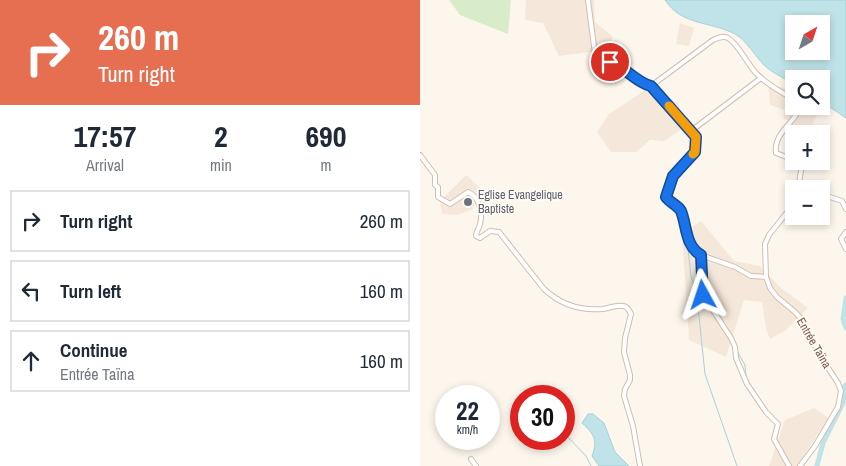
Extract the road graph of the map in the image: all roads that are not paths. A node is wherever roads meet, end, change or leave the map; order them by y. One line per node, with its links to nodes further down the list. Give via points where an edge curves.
1 (588, 0): 3 (street, via 595,54)
2 (761, 78): 3 (street, via 728,38 721,36); 4 (street); 6 (street)
3 (651, 86): 6 (street)
4 (785, 94)
5 (785, 130): 8 (street, via 778,138 776,150)
6 (691, 131): 14 (street, via 696,137 695,152 673,176 666,197 680,209 690,243)
7 (420, 155): 18 (street, via 435,175 438,197 450,204 468,192 474,194 478,199 481,220 476,236 480,238 490,231 499,232 552,297 587,310 621,306 628,309 631,314 624,352 630,380 624,396)
8 (785, 156)
9 (830, 197): 10 (street, via 842,201)
10 (846, 209)
11 (785, 215): 15 (street, Entrée Taïna, via 765,244)
12 (846, 232): 13 (street, via 841,239)
13 (846, 249)
14 (701, 255): 15 (street, via 751,276); 19 (street, via 703,295 731,338 747,384 778,424 774,439)
15 (766, 277): 20 (street, Entrée Taïna, via 777,297 803,321 841,391 838,407)
16 (471, 459): 17 (street)
17 (476, 466)
18 (640, 466)
19 (789, 466)
20 (800, 466)

